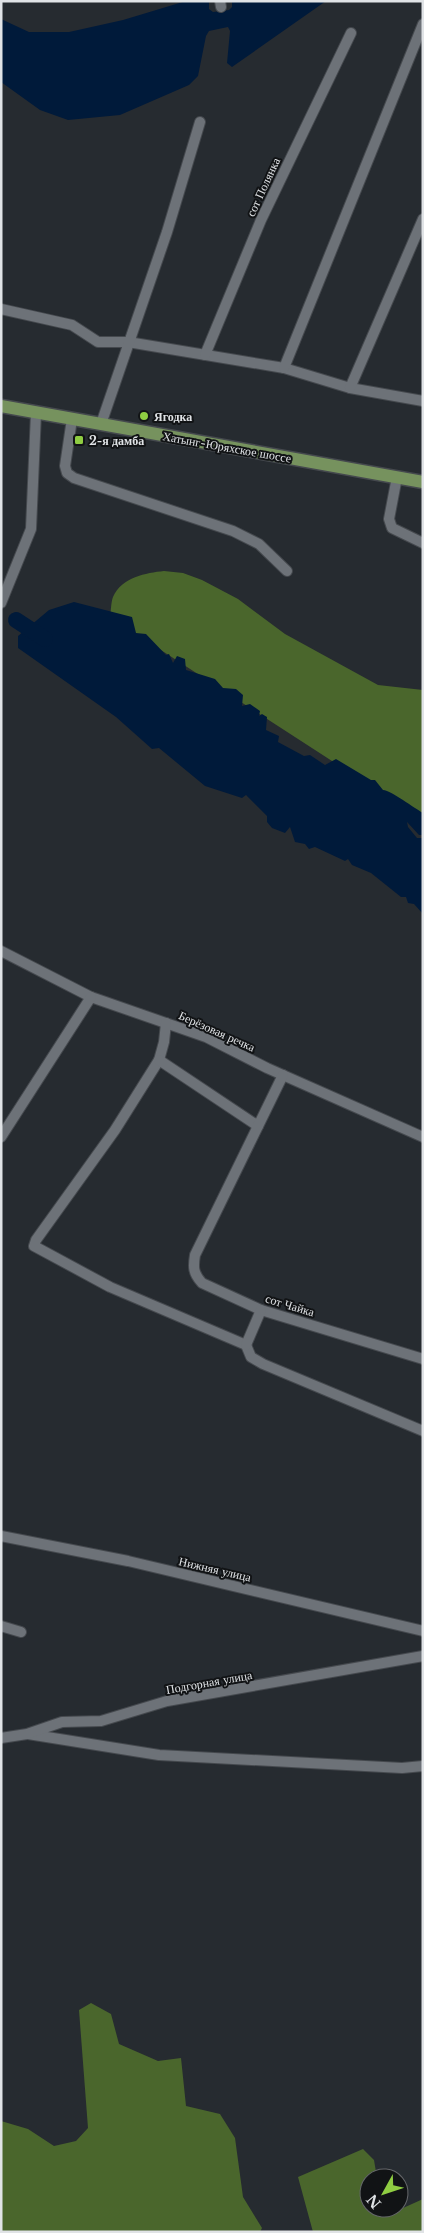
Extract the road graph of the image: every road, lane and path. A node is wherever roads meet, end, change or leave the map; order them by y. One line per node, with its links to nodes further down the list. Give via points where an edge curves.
1 (423, 24): 8 (street)
2 (351, 33): 7 (street, сот Полянка, via 261,220)
3 (200, 122): 6 (street, via 167,232)
4 (423, 219): 9 (street)
5 (1, 309): 6 (street, via 72,325 98,342)
6 (128, 342): 7 (street); 14 (street)
7 (204, 356): 8 (street)
8 (284, 368): 9 (street)
9 (350, 388): 10 (street)
10 (423, 401)
11 (1, 406): 12 (main road, Хатынг-Юряхское шоссе)
12 (36, 413): 13 (main road, Хатынг-Юряхское шоссе); 19 (street, via 31,529)
13 (72, 419): 14 (main road, Хатынг-Юряхское шоссе); 18 (street, via 67,474 233,531 260,544)
14 (101, 424): 15 (main road, Хатынг-Юряхское шоссе)
15 (397, 477): 16 (main road, Хатынг-Юряхское шоссе); 17 (street, via 390,519 392,528)
16 (423, 482)
17 (423, 543)
18 (287, 571)
19 (1, 603)
20 (2, 954): 21 (street, Берёзовая речка)
21 (91, 997): 22 (street, Берёзовая речка); 26 (street)
22 (166, 1022): 23 (street); 24 (street, Берёзовая речка, via 206,1037)
23 (159, 1060): 25 (street); 29 (street, via 115,1130 34,1246 110,1286)
24 (283, 1075): 25 (street); 27 (street, Берёзовая речка)
25 (258, 1126): 28 (street, сот Чайка, via 195,1255 193,1267 195,1276 202,1283)
26 (1, 1137)
27 (423, 1137)
28 (261, 1310): 29 (street); 30 (street, сот Чайка)
29 (246, 1345): 31 (street, via 251,1357 264,1364)
30 (423, 1359)
31 (423, 1431)
32 (1, 1536): 34 (street, Нижняя улица, via 128,1561)
33 (1, 1626): 35 (street)
34 (423, 1631)
35 (21, 1632)
36 (423, 1656): 37 (street, Подгорная улица, via 167,1701 101,1721 62,1722)
37 (27, 1734): 38 (street, Подгорная улица); 39 (street, via 159,1756 402,1768)
38 (1, 1738)
39 (423, 1766)

